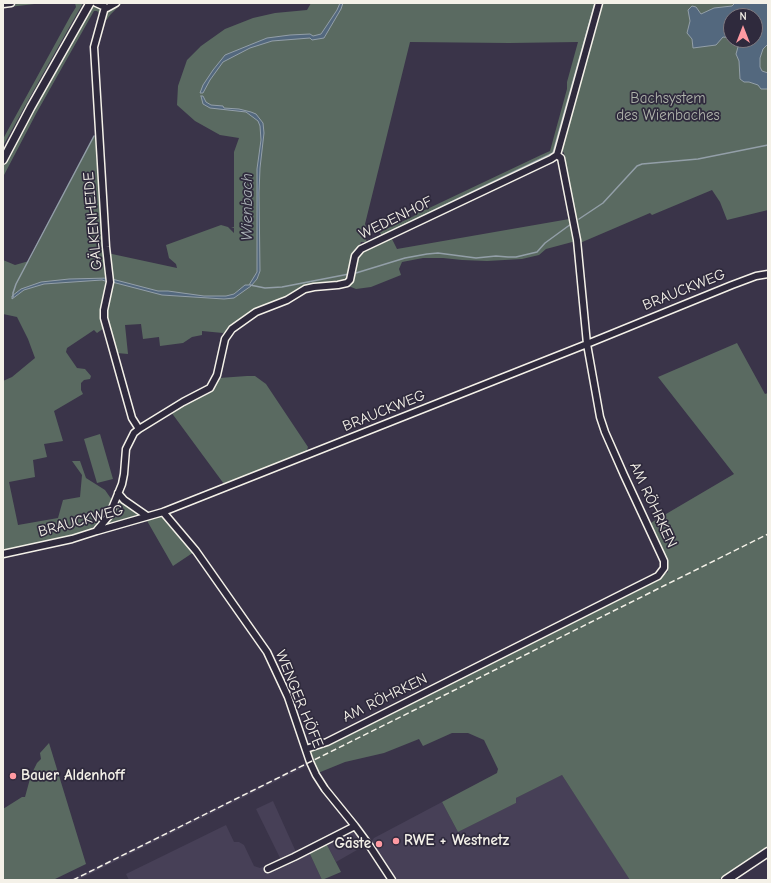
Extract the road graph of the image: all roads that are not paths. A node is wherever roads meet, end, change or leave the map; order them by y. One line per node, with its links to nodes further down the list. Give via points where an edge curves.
1 (11, 3): 6 (street)
2 (90, 3): 9 (street)
3 (96, 3): 7 (street)
4 (116, 3): 7 (street)
5 (598, 3): 8 (street)
6 (3, 4)
7 (105, 7): 12 (street, GÄLKENHEIDE, via 95,39 94,53 110,276 104,310 105,322 132,418)
8 (557, 154): 11 (street, AM RÖHRKEN, via 561,158 577,240); 12 (street, WEDENHOF, via 361,249 355,256 350,280 347,283 310,288 256,312 227,335 217,375 210,388)
9 (3, 160)
10 (768, 274): 11 (street, BRAUCKWEG, via 732,285)
11 (587, 344): 14 (street, BRAUCKWEG); 18 (street, AM RÖHRKEN, via 602,426 664,561 662,572 424,694 327,742)
12 (139, 429): 13 (street, WEDENHOF, via 126,449 124,474)
13 (118, 493): 15 (street); 16 (street, WEDENHOF, via 109,516)
14 (163, 512): 15 (street, BRAUCKWEG); 18 (street, WENGER HÖFE, via 196,551 267,652 288,698)
15 (147, 516): 16 (street, BRAUCKWEG)
16 (97, 530): 17 (street, BRAUCKWEG, via 66,540)
17 (3, 554)
18 (306, 749): 19 (street, WENGER HÖFE, via 325,790)
19 (355, 826): 21 (street); 22 (street, WENGER HÖFE)
20 (768, 852): 23 (main road)
21 (268, 869)
22 (392, 880)
23 (726, 880)

